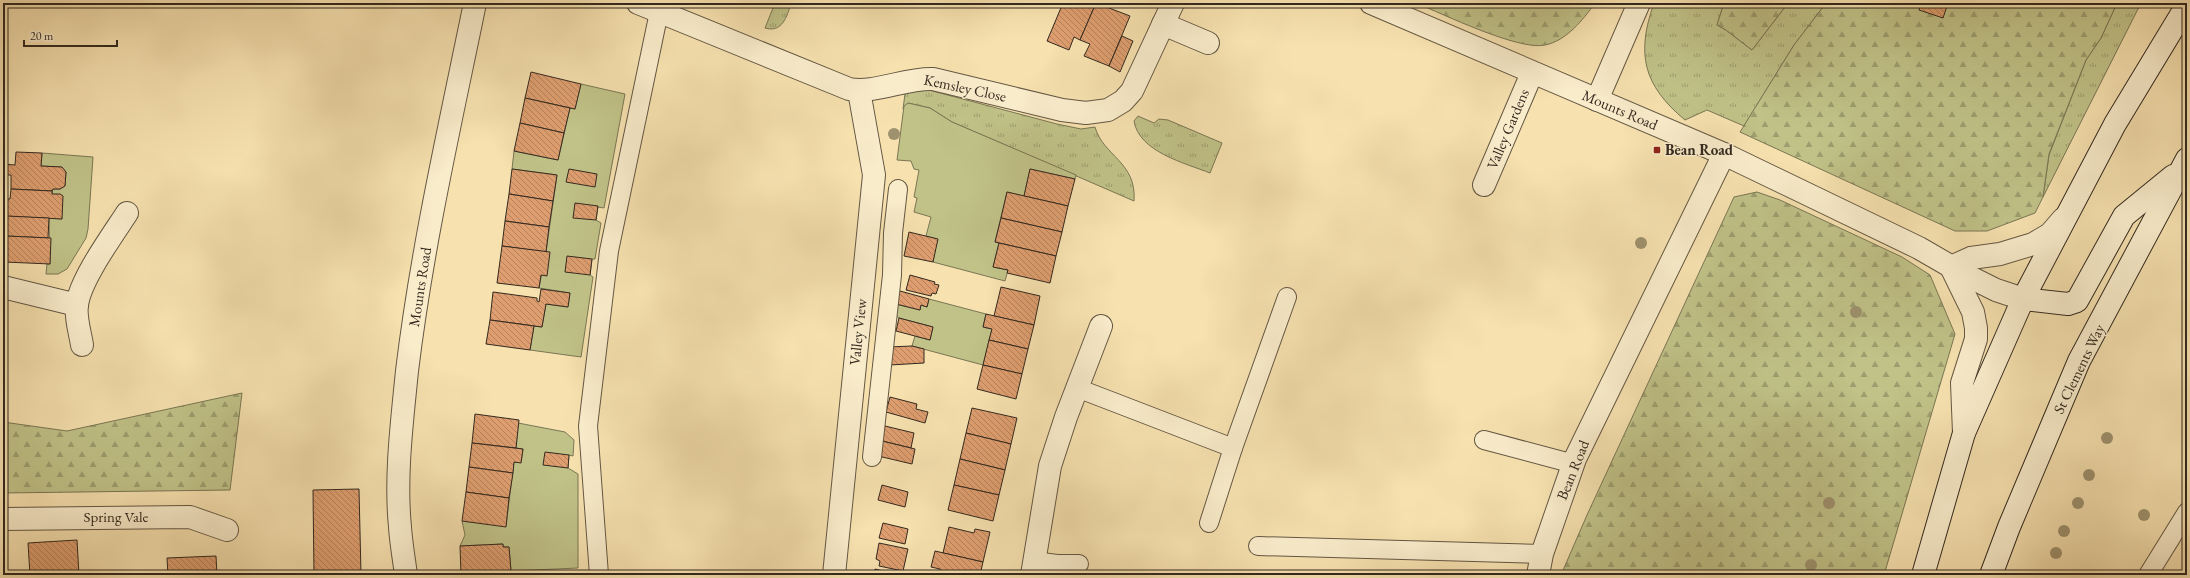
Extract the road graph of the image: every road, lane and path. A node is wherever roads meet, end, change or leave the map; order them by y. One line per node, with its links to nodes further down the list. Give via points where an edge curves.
1 (475, 3): 42 (street, Mounts Road, via 435,200 410,350 402,421 400,479 400,526)
2 (638, 3): 7 (street, Kemsley Close)
3 (1173, 3): 8 (street, Kemsley Close)
4 (1371, 3): 10 (street, Mounts Road)
5 (1639, 3): 12 (street)
6 (2185, 6): 17 (street, via 2115,124)
7 (659, 12): 11 (street, Kemsley Close, via 838,86); 43 (lane, via 609,251 588,426)
8 (1163, 24): 9 (street); 11 (street, Kemsley Close, via 1132,91 1116,105 1097,113 1062,110 924,78)
9 (1208, 43)
10 (1532, 73): 12 (street, Mounts Road); 15 (street, Valley Gardens)
11 (859, 91): 27 (street, Valley View, via 874,175)
12 (1598, 100): 13 (street, Mounts Road)
13 (1724, 154): 19 (street, Mounts Road); 33 (street, Bean Road)
14 (2184, 164): 22 (street, St Clements Way, via 2124,216 2077,301 2068,304); 47 (street, St Clements Way, via 2080,361)
15 (1484, 185)
16 (898, 189): 28 (lane, via 892,275)
17 (2070, 210): 19 (street, via 2042,240 2000,254 1971,258); 22 (street)
18 (127, 213): 23 (street, via 89,274)
19 (1951, 266): 22 (street, Mounts Road, via 1996,290); 29 (street, via 1973,312 1976,328 1974,344 1962,383)
20 (3, 287): 23 (street)
21 (1287, 297): 31 (lane)
22 (2023, 299): 29 (street)
23 (77, 305): 25 (street)
24 (1101, 326): 26 (street)
25 (82, 345)
26 (1077, 388): 31 (lane); 41 (street, via 1048,473)
27 (850, 417): 28 (lane); 44 (street, Valley View)
28 (875, 420): 32 (lane)
29 (1964, 433): 46 (street)
30 (1484, 440): 33 (lane)
31 (1233, 448): 36 (lane)
32 (872, 457)
33 (1574, 464): 39 (street, Bean Road)
34 (2187, 512): 48 (lane)
35 (3, 519): 37 (street, Spring Vale, via 190,518)
36 (1209, 523)
37 (226, 530)
38 (1258, 546): 39 (lane)
39 (1542, 554): 45 (street, Bean Road)
40 (1079, 564): 41 (lane)
41 (1033, 568)
42 (406, 575)
43 (599, 575)
44 (834, 575)
45 (1538, 575)
46 (1923, 575)
47 (1991, 575)
48 (2148, 575)

